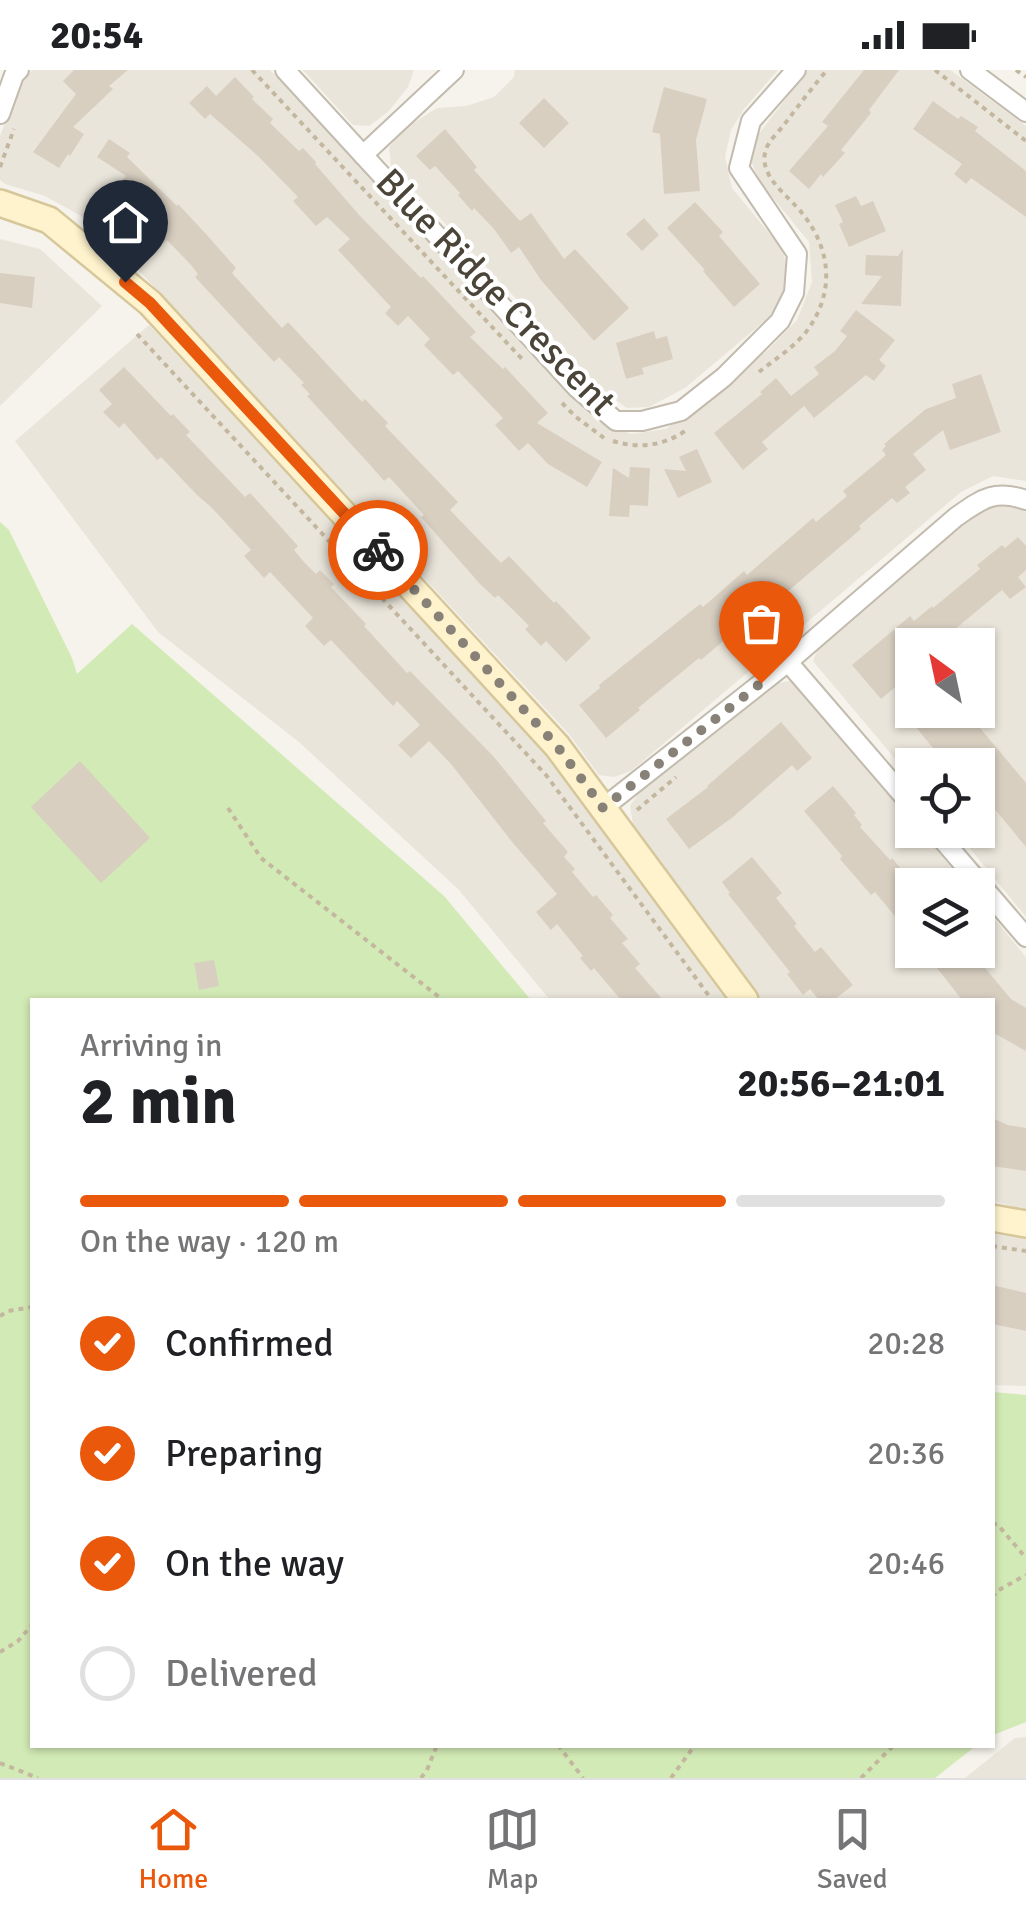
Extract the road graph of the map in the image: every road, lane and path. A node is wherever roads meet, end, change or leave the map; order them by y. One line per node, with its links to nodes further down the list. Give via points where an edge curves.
1 (19, 70): 12 (street)
2 (252, 70): 17 (path)
3 (285, 70): 14 (street, Blue Ridge Crescent)
4 (454, 70): 14 (street)
5 (796, 70): 14 (street, Blue Ridge Crescent, via 752,121 739,168 797,254 794,292 780,321 724,377 681,411 642,421 616,422 577,388)
6 (827, 70): 18 (path, via 766,147 764,164 815,232 826,262 822,308 804,335)
7 (935, 70): 13 (path)
8 (970, 70): 11 (street)
9 (1016, 70): 10 (path)
10 (1026, 78)
11 (1026, 112)
12 (0, 114)
13 (1026, 141)
14 (363, 155)
15 (0, 202): 25 (street, via 49,220 150,303 557,746)
16 (136, 334): 29 (path, via 546,775)
17 (522, 360)
18 (758, 372)
19 (562, 402): 20 (path, via 599,436 620,443 650,446)
20 (684, 432)
21 (1026, 500): 22 (street, via 1006,494 981,500 956,517)
22 (788, 662): 23 (street); 25 (street)
23 (895, 786)
24 (228, 808): 28 (path, via 261,858)
25 (603, 808): 30 (street)
26 (949, 848): 27 (street)
27 (1026, 937)
28 (440, 998)
29 (711, 998)
30 (744, 998)
31 (995, 1219): 32 (street)
32 (1026, 1224)
33 (995, 1246): 34 (path)
34 (1026, 1251)
35 (30, 1308): 36 (path)
36 (0, 1316)
37 (995, 1524): 38 (path)
38 (1026, 1558)
39 (1026, 1574): 40 (path)
40 (995, 1593)
41 (30, 1628): 42 (path)
42 (0, 1652)
43 (435, 1748): 49 (path)
44 (560, 1748): 50 (path)
45 (693, 1748): 51 (path)
46 (891, 1748): 52 (path)
47 (0, 1763): 48 (path)
48 (38, 1778)
49 (421, 1778)
50 (583, 1778)
51 (670, 1778)
52 (861, 1778)

